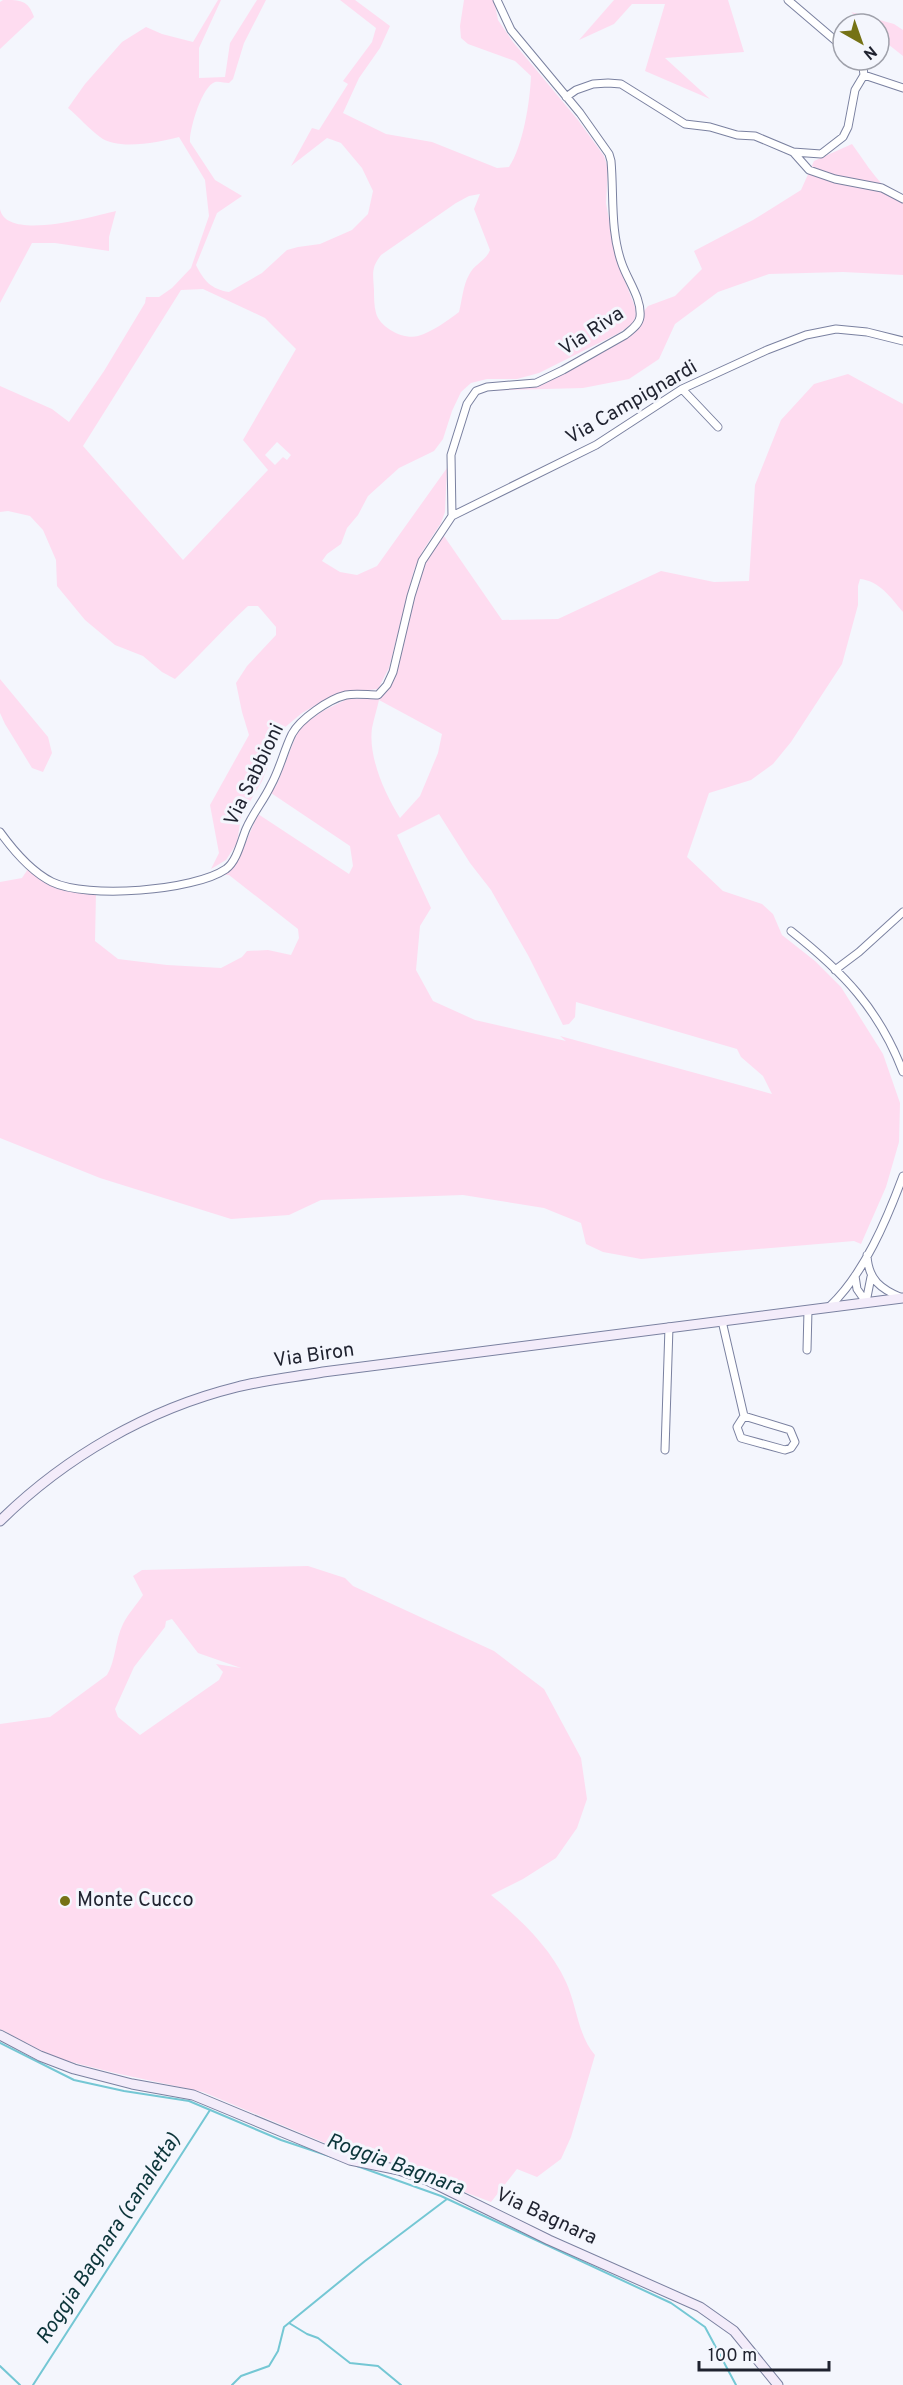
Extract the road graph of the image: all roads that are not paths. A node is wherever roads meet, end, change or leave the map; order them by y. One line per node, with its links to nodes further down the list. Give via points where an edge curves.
1 (497, 0): 7 (street, Via Riva, via 511,30)
2 (788, 0): 3 (street)
3 (831, 37)
4 (864, 72): 5 (street)
5 (864, 75): 6 (street); 8 (street, via 855,90 843,137 820,154)
6 (903, 88)
7 (566, 97): 8 (street, via 593,84 621,84 685,124 755,136); 13 (street, Via Riva, via 609,154 618,249 639,303 640,316 625,335 545,379 476,391 467,404 451,455)
8 (793, 152): 9 (street, via 809,170 867,183)
9 (903, 199)
10 (903, 341): 11 (street, Via Campignardi, via 836,329 767,350)
11 (682, 388): 12 (street); 13 (street, Via Campignardi, via 596,445)
12 (718, 427)
13 (452, 516): 14 (street, Via Sabbioni, via 422,561 387,685 378,695 338,698 297,725 271,786 226,869 154,890 63,886 36,870)
14 (0, 832)
15 (903, 912): 17 (street)
16 (791, 931): 17 (street)
17 (835, 970): 18 (street, via 858,992 878,1020)
18 (903, 1072)
19 (903, 1176): 20 (street)
20 (867, 1255): 21 (street); 22 (street)
21 (855, 1276): 24 (street, via 857,1289); 25 (street)
22 (871, 1277): 23 (street, via 887,1292); 24 (street)
23 (903, 1298): 24 (street, Via Biron)
24 (866, 1302): 25 (street, Via Biron)
25 (830, 1306): 26 (street, Via Biron)
26 (808, 1310): 27 (street, Via Biron); 29 (street)
27 (722, 1321): 28 (street, Via Biron); 30 (street)
28 (669, 1328): 31 (street); 32 (street, Via Biron, via 323,1372 236,1387 166,1410 95,1446 40,1485)
29 (807, 1350)
30 (744, 1416): 30 (street, via 790,1430 795,1442 785,1450 741,1438 736,1427)
31 (665, 1450)
32 (0, 1521)
33 (0, 2035): 34 (street, Via Bagnara, via 74,2069 132,2084 178,2090 350,2160 427,2180 706,2310 743,2340)
34 (778, 2385)

